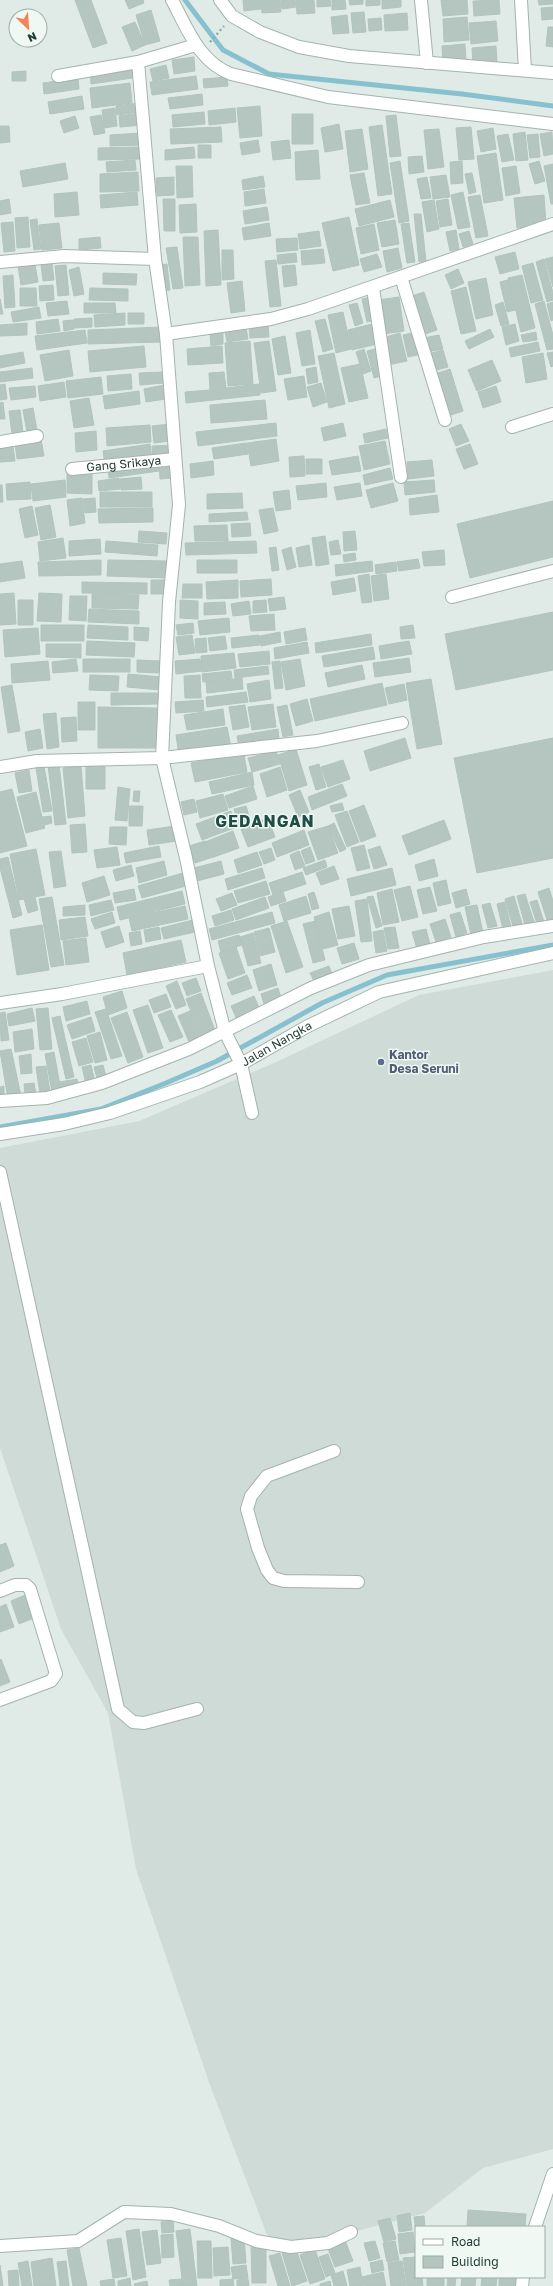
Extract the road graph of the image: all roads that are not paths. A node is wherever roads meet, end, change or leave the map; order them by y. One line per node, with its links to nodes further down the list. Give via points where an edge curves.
1 (172, 0): 5 (street)
2 (220, 0): 7 (street, via 232,16 260,32 298,47 349,56)
3 (421, 0): 7 (street)
4 (520, 0): 8 (street)
5 (196, 45): 6 (street); 11 (street, via 221,70 328,97)
6 (138, 62): 10 (street); 13 (street)
7 (428, 63): 8 (street)
8 (525, 70): 9 (street)
9 (553, 73)
10 (58, 76)
11 (553, 124)
12 (553, 224): 15 (street)
13 (155, 259): 14 (street, via 64,256); 17 (street)
14 (0, 262)
15 (402, 277): 16 (street); 19 (street)
16 (373, 288): 17 (street, via 271,319); 25 (street)
17 (166, 334): 23 (street)
18 (553, 414): 20 (street)
19 (445, 420)
20 (512, 428)
21 (37, 436): 22 (street)
22 (0, 442)
23 (175, 458): 24 (street, Gang Srikaya); 29 (street, via 179,505 169,602)
24 (72, 469)
25 (401, 477)
26 (553, 571): 27 (street)
27 (452, 597)
28 (402, 723): 29 (street, via 317,741)
29 (162, 758): 30 (street, via 37,761); 33 (street)
30 (0, 767)
31 (553, 926): 35 (street, via 484,937 369,965 311,988)
32 (553, 953): 36 (street, Jalan Nangka, via 379,992 308,1026)
33 (208, 966): 34 (street); 35 (street)
34 (0, 1003)
35 (226, 1036): 36 (street); 37 (street, via 102,1083 47,1098)
36 (241, 1064): 38 (street); 39 (street, Jalan Nangka, via 200,1082 110,1113 64,1124)
37 (0, 1101)
38 (252, 1113)
39 (0, 1134)
40 (0, 1172): 45 (street, via 118,1709 134,1722 144,1723)
41 (334, 1452): 42 (street, via 267,1476 251,1496 247,1509 258,1548 273,1578 284,1581)
42 (358, 1582)
43 (0, 1591): 44 (street, via 15,1585 26,1585 30,1589 56,1674 51,1681)
44 (0, 1700)
45 (197, 1709)
46 (553, 2174): 47 (street)
47 (535, 2226)
48 (351, 2232): 49 (street, via 328,2243 291,2247 256,2241 219,2226 171,2214 124,2212 78,2241)
49 (0, 2246)

